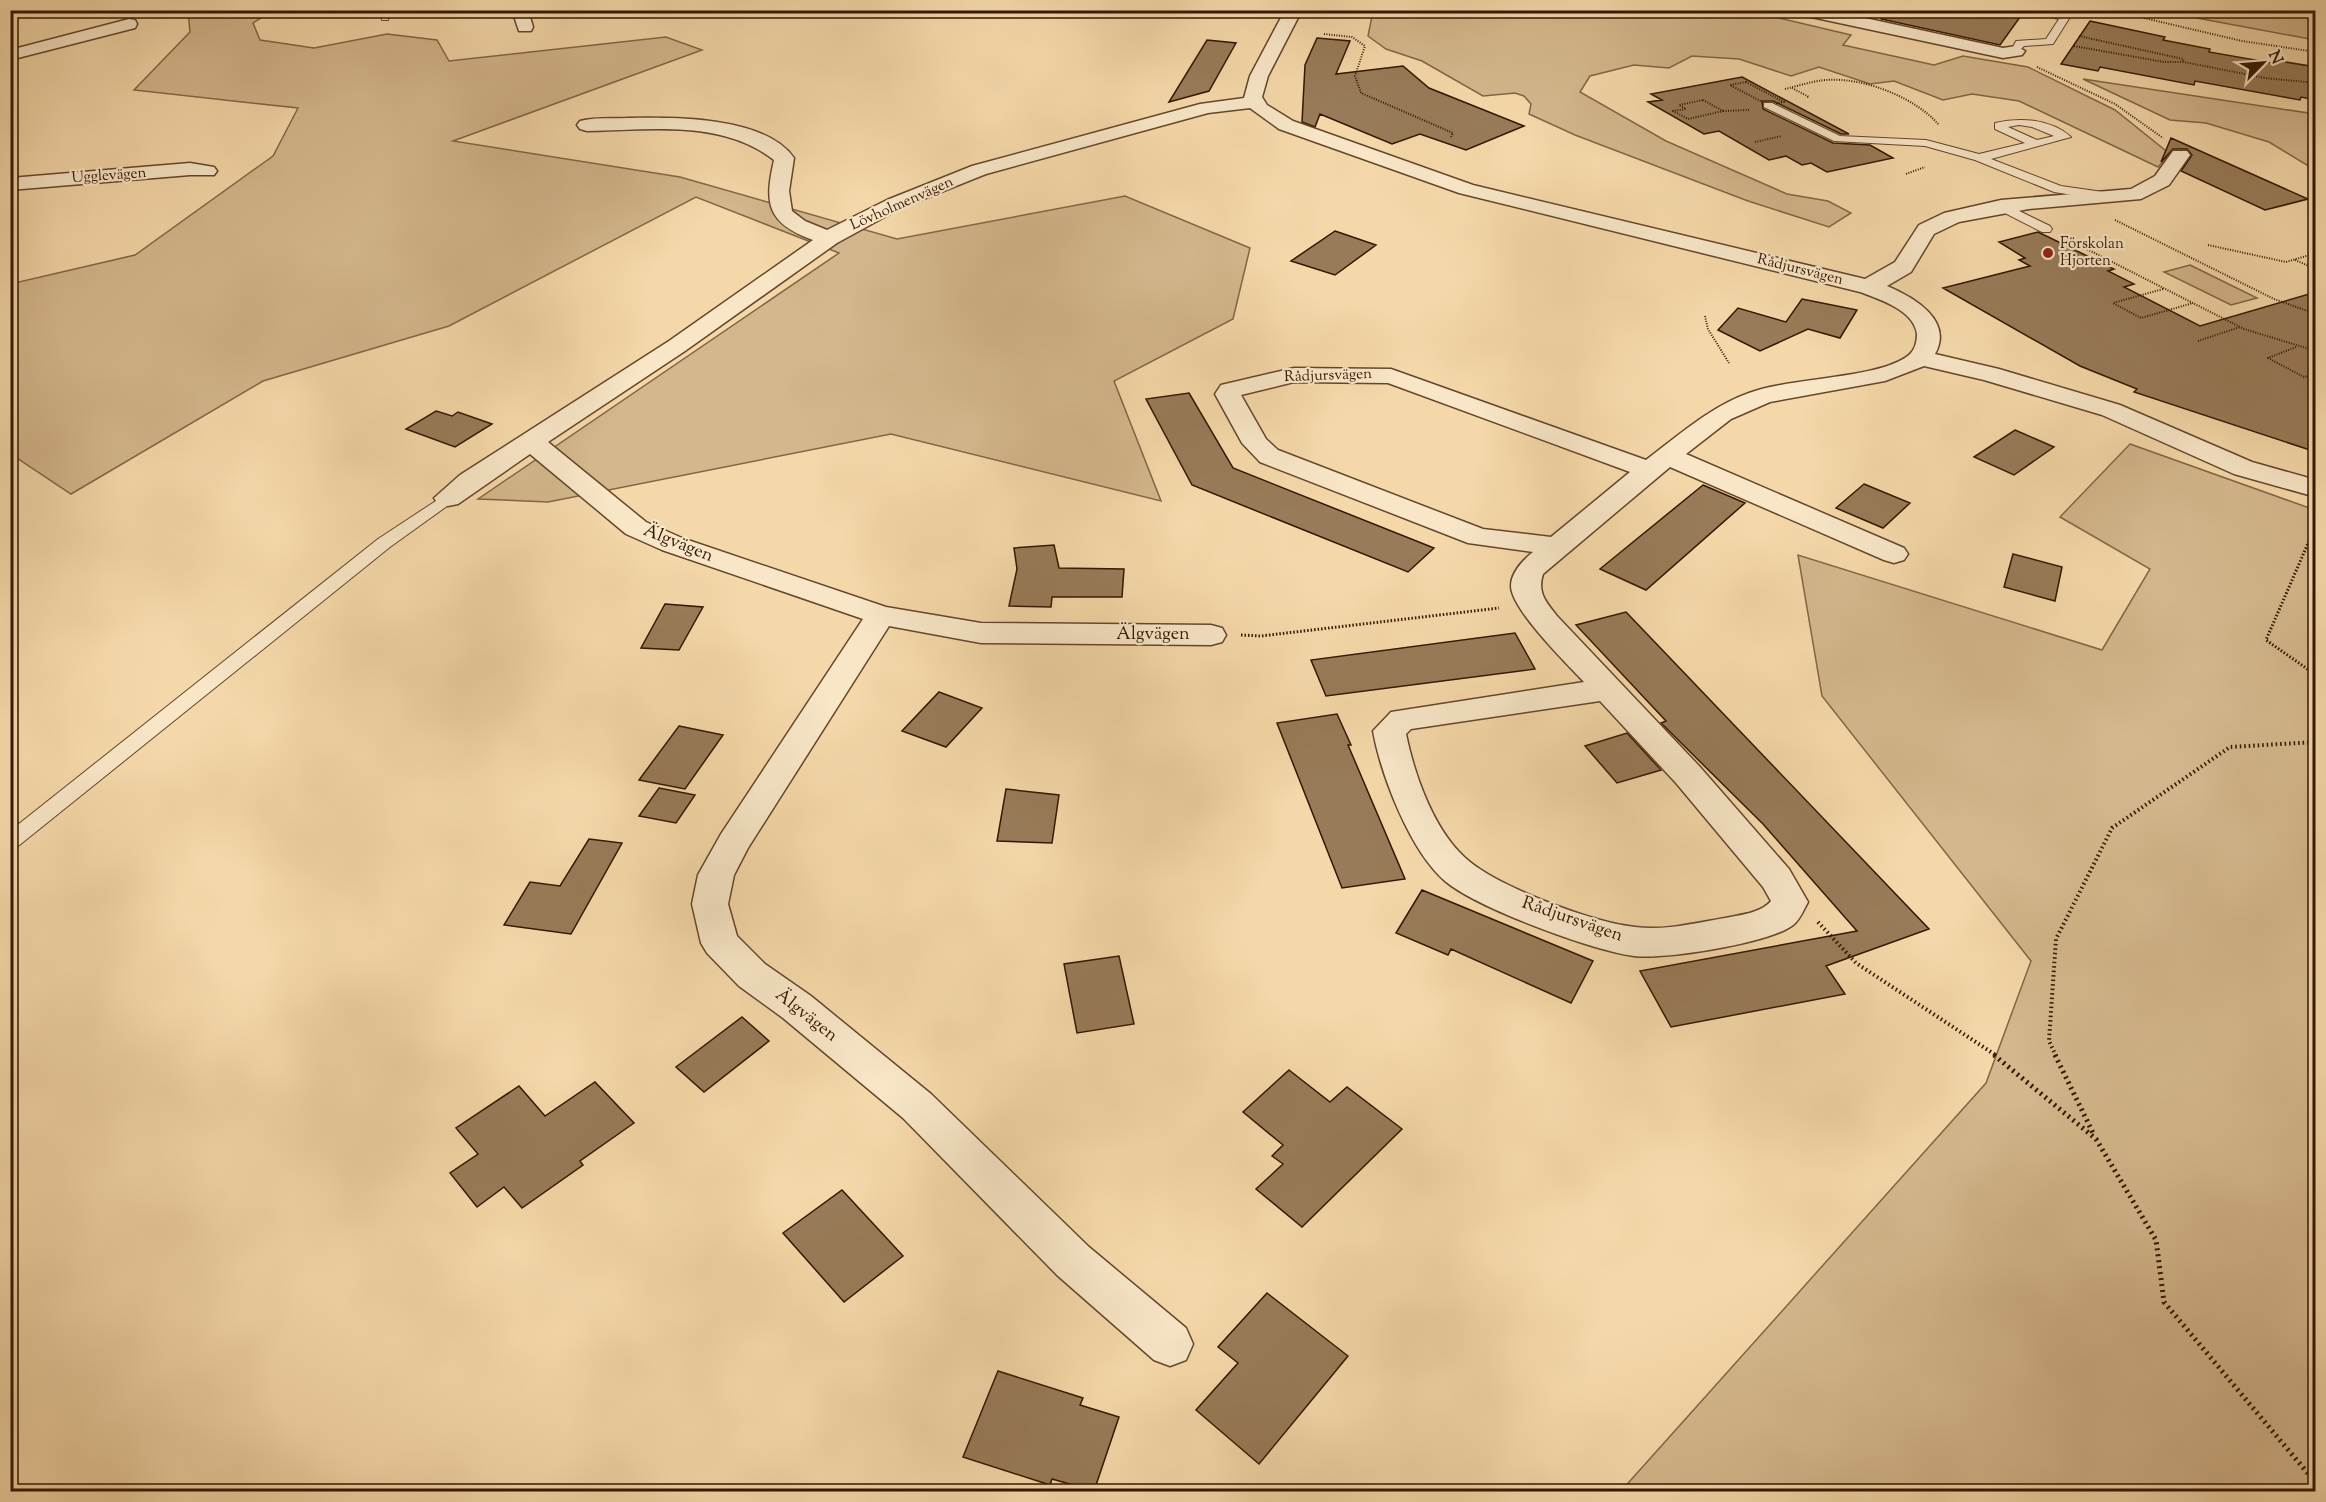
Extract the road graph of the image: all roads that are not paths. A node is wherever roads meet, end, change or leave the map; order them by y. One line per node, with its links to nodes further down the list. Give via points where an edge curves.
1 (1294, 10): 9 (street, via 1258,76)
2 (1802, 10): 4 (street)
3 (2026, 10): 6 (lane, via 2065,17 2053,36 2039,44 2020,43)
4 (1844, 15): 6 (street, via 2003,53)
5 (129, 24): 7 (street)
6 (2016, 51)
7 (10, 55)
8 (1768, 99): 13 (lane, via 1793,118 1829,136 1908,141)
9 (1255, 102): 19 (street, Lövholmenvägen, via 1207,108 980,170 894,204); 20 (street, Rådjursvägen, via 1270,117 1294,129 1441,182)
10 (586, 125): 19 (street, via 702,125 764,141 784,158 776,194 782,214 794,226)
11 (2036, 144): 13 (lane)
12 (2180, 155): 17 (street, Rådjursvägen, via 2168,177 2153,189)
13 (1979, 158): 17 (lane)
14 (207, 171): 15 (street, Ugglevägen)
15 (10, 184)
16 (2003, 207): 17 (street, Rådjursvägen); 18 (lane); 20 (street, Rådjursvägen, via 1970,211 1929,227 1918,237 1907,263)
17 (2108, 207)
18 (2046, 229)
19 (829, 238): 22 (street, Lövholmenvägen)
20 (1868, 287): 21 (street, Rådjursvägen, via 1903,303 1923,322 1930,339)
21 (1920, 358): 23 (street, via 1892,372 1752,399 1722,414); 24 (street, via 2111,410 2243,468)
22 (532, 442): 25 (street, Lövholmenvägen); 28 (street, Älgvägen, via 636,528 672,544)
23 (1658, 463): 26 (street); 26 (street, Rådjursvägen, via 1391,376 1294,375 1230,390 1228,394 1255,443 1269,456 1478,537); 27 (street, Rådjursvägen)
24 (2316, 489)
25 (448, 498): 31 (lane, via 384,543)
26 (1555, 546): 30 (street, via 1528,573 1525,585 1531,604)
27 (1894, 554)
28 (881, 615): 29 (street, Älgvägen, via 981,633); 32 (street, Älgvägen, via 716,875 710,904 720,943 752,975 796,1006 916,1106 1073,1261)
29 (1211, 635)
30 (1609, 689): 30 (street, Rådjursvägen, via 1776,878 1790,902 1781,915 1750,926 1636,942 1601,934 1483,888 1444,860 1391,752 1389,731 1402,720)
31 (10, 842)
32 (1170, 1344)

